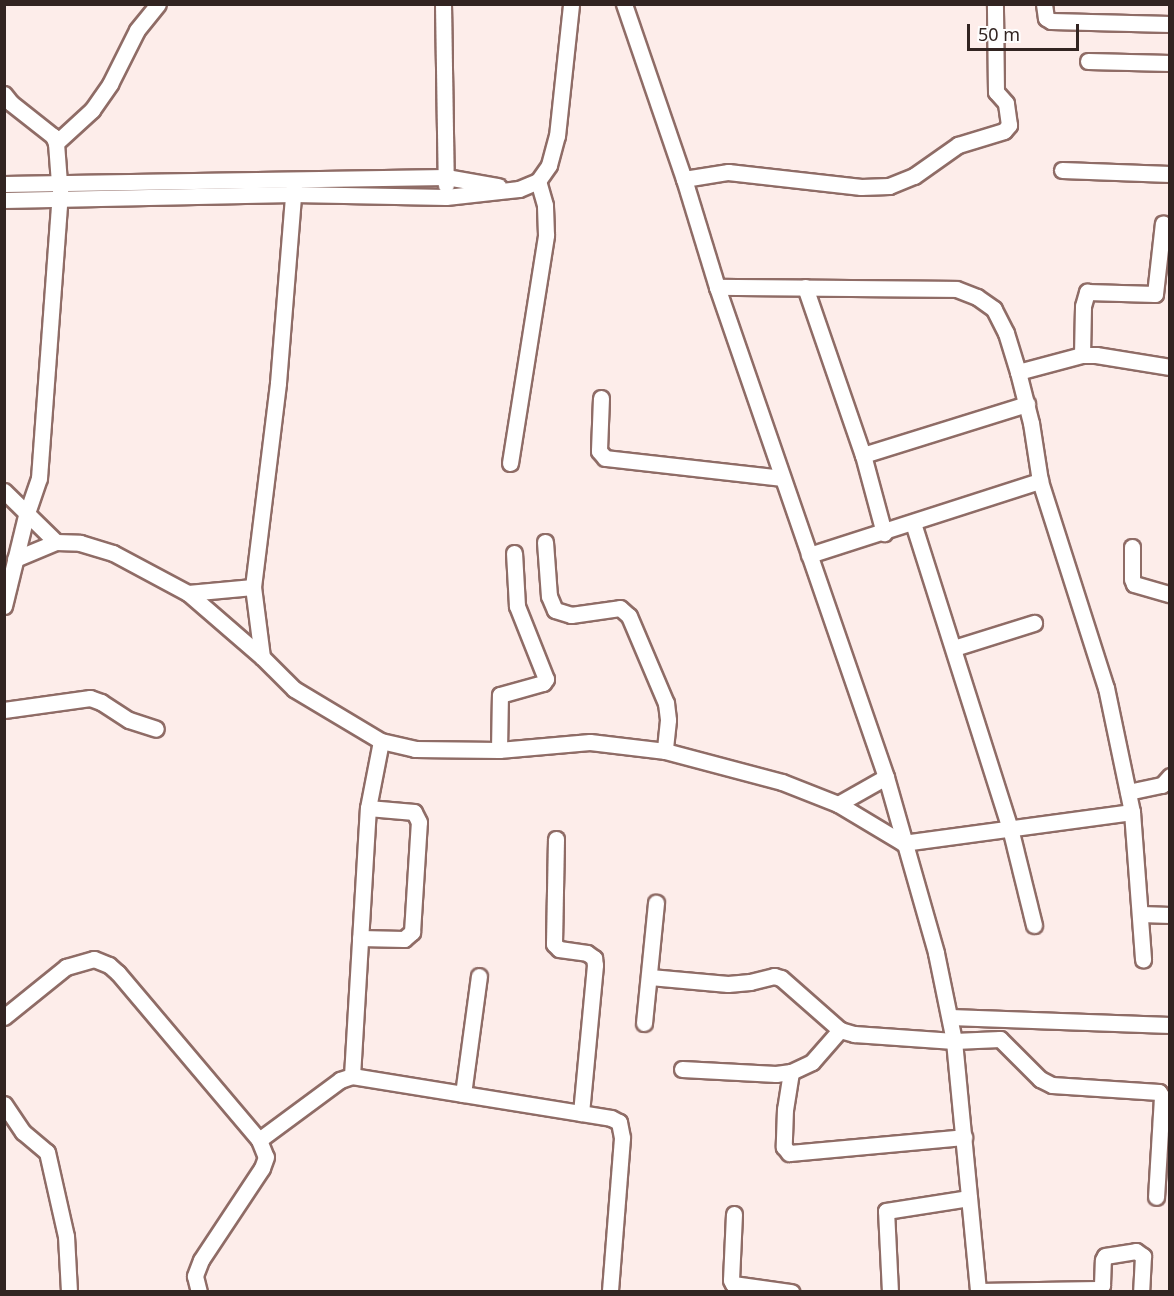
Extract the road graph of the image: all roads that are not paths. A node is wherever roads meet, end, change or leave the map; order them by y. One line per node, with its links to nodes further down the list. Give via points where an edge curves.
1 (158, 4): 11 (street, via 137,30 93,110)
2 (443, 4): 14 (street)
3 (571, 4): 16 (street, via 557,136 549,165)
4 (624, 4): 15 (street)
5 (995, 4): 15 (street, via 996,92 1006,103 1009,125 1004,131 965,141 914,176 889,186 861,187 728,172)
6 (1044, 4): 7 (street, via 1046,18 1051,21)
7 (1170, 24)
8 (1088, 62): 9 (street)
9 (1170, 63)
10 (4, 94): 11 (street, via 50,131)
11 (56, 143): 17 (street)
12 (1062, 170): 13 (street)
13 (1170, 174)
14 (446, 177): 19 (street); 20 (street); 21 (street)
15 (684, 179): 25 (street)
16 (538, 181): 20 (street); 33 (street, via 545,205 546,235)
17 (59, 183): 18 (street); 19 (street); 22 (street)
18 (4, 184)
19 (294, 187): 21 (street); 22 (street); 46 (street, via 278,383)
20 (519, 189): 21 (street)
21 (446, 197)
22 (59, 199): 23 (street); 37 (street, via 39,478)
23 (4, 200)
24 (1163, 223): 27 (street, via 1155,294 1087,292)
25 (717, 287): 26 (street); 34 (street)
26 (805, 287): 29 (street, via 956,289 994,309); 32 (street)
27 (1082, 355): 28 (street); 29 (street)
28 (1170, 367)
29 (1018, 372): 31 (street)
30 (601, 398): 34 (street, via 598,451 605,458)
31 (1027, 404): 32 (street); 35 (street)
32 (863, 455): 39 (street)
33 (510, 463)
34 (782, 478): 44 (street)
35 (1040, 481): 38 (street); 60 (street, via 1106,688)
36 (4, 491): 37 (street)
37 (26, 516): 40 (street); 45 (street)
38 (913, 523): 39 (street); 51 (street)
39 (884, 533): 44 (street)
40 (56, 542): 45 (street); 47 (street, via 80,543 113,553)
41 (546, 542): 57 (street, via 549,596 555,610 571,615 620,608 629,616 668,712)
42 (1132, 547): 48 (street, via 1134,584)
43 (514, 553): 56 (street, via 517,606 546,679 500,695)
44 (809, 555): 58 (street)
45 (15, 559): 49 (street)
46 (253, 587): 47 (street); 52 (street)
47 (188, 593): 52 (street)
48 (1170, 594)
49 (4, 606)
50 (1034, 623): 51 (street)
51 (954, 648): 64 (street)
52 (262, 657): 55 (street, via 294,689)
53 (4, 710): 54 (street, via 90,698 129,720)
54 (156, 729)
55 (381, 741): 56 (street, via 415,749); 62 (street)
56 (500, 750): 57 (street, via 590,742)
57 (665, 751): 61 (street, via 782,782)
58 (886, 777): 61 (street); 66 (street)
59 (1167, 783): 60 (street)
60 (1128, 792): 63 (street)
61 (838, 804): 66 (street)
62 (368, 808): 71 (street); 71 (street, via 414,812 420,822 412,932 404,939)
63 (1132, 812): 64 (street); 68 (street)
64 (1010, 828): 66 (street); 70 (street)
65 (556, 839): 86 (street, via 554,944 559,949 587,953 594,958 595,965)
66 (903, 843): 76 (street, via 936,953)
67 (656, 903): 74 (street)
68 (1141, 914): 69 (street); 72 (street)
69 (1170, 915)
70 (1034, 925)
71 (360, 938): 83 (street)
72 (1143, 960)
73 (479, 976): 84 (street)
74 (650, 977): 77 (street); 79 (street, via 728,984 774,976)
75 (4, 1017): 88 (street, via 66,967 94,959 108,965)
76 (950, 1017): 78 (street); 80 (street)
77 (644, 1023)
78 (1170, 1026)
79 (840, 1030): 80 (street); 82 (street, via 812,1062)
80 (954, 1041): 87 (street); 89 (street, via 999,1039 1040,1079 1060,1088 1159,1092 1162,1097)
81 (682, 1069): 82 (street)
82 (791, 1072): 87 (street, via 784,1146 789,1153)
83 (352, 1076): 84 (street); 88 (street, via 340,1080)
84 (463, 1094): 86 (street)
85 (4, 1104): 93 (street, via 23,1132 47,1152 66,1236)
86 (581, 1113): 95 (street, via 611,1118 619,1122 622,1130)
87 (964, 1137): 90 (street)
88 (259, 1140): 94 (street, via 266,1157 262,1168 201,1260 195,1276)
89 (1156, 1197)
90 (969, 1198): 92 (street); 97 (street, via 886,1211)
91 (734, 1214): 96 (street, via 733,1284)
92 (978, 1291): 98 (street, via 1098,1289 1102,1285 1105,1256 1136,1251 1143,1256)
93 (69, 1292)
94 (199, 1292)
95 (610, 1292)
96 (791, 1292)
97 (890, 1292)
98 (1141, 1292)

